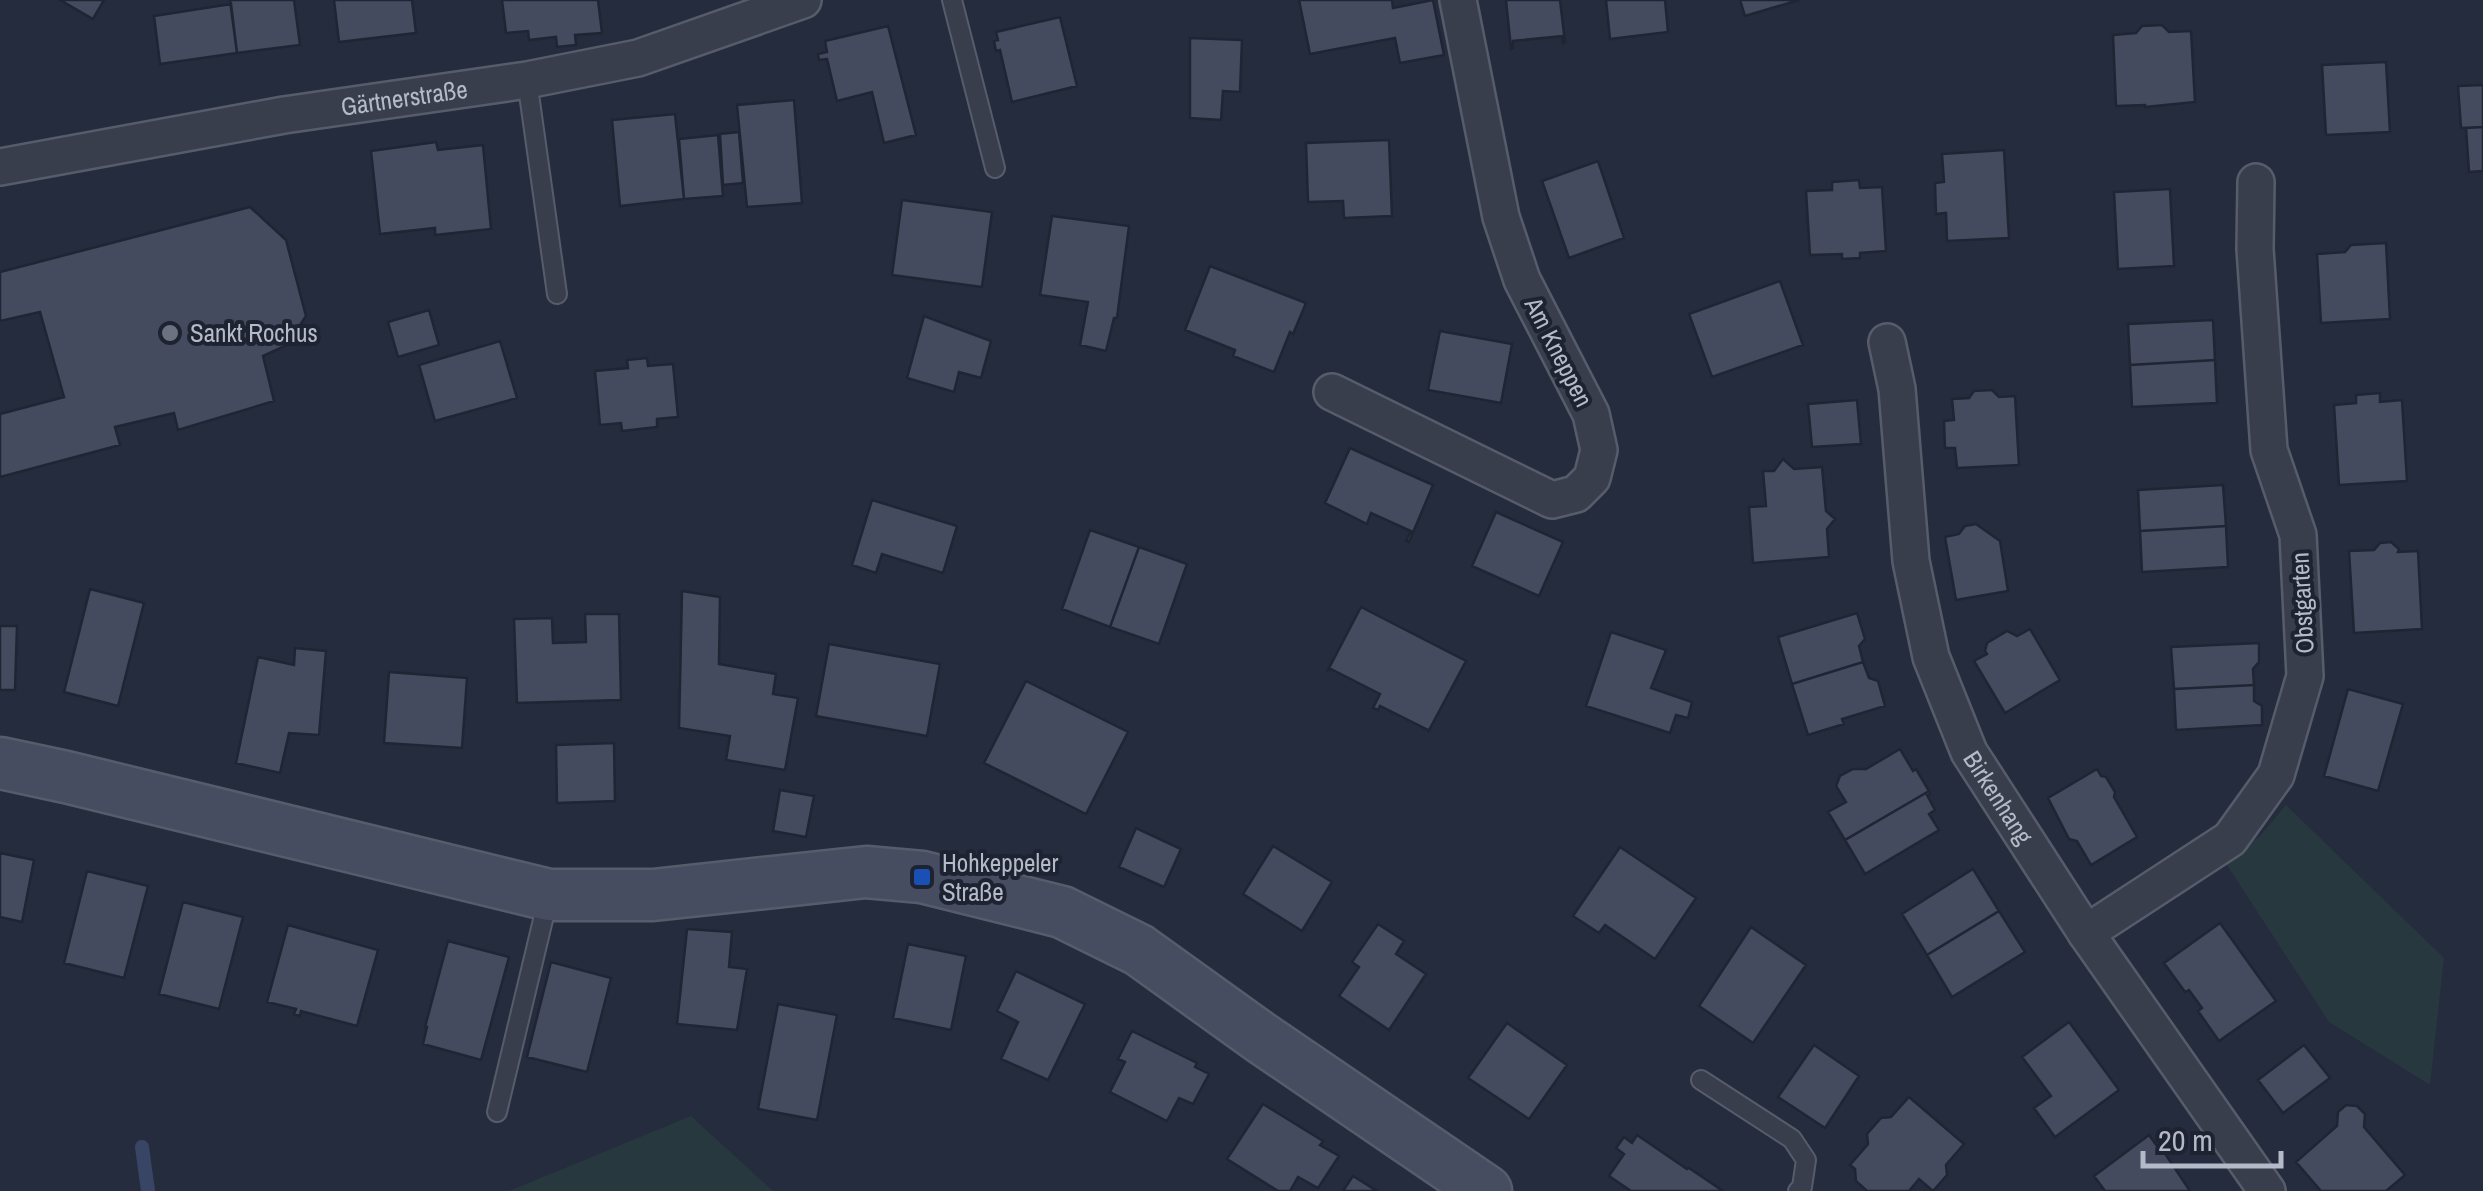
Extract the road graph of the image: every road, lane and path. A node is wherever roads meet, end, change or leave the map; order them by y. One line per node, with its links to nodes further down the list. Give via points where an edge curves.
1 (803, 0): 4 (street, Gärtnerstraße, via 638,58)
2 (952, 0): 6 (lane)
3 (1458, 0): 10 (street, Am Kneppen, via 1502,217 1522,280 1591,414 1599,450 1592,478 1576,494 1552,500)
4 (527, 80): 5 (street, Gärtnerstraße, via 284,115); 8 (lane)
5 (0, 167)
6 (995, 168)
7 (2256, 182): 13 (street, Obstgarten, via 2269,450 2298,535 2305,676 2276,775 2230,839)
8 (557, 294)
9 (1887, 342): 13 (street, Birkenhang, via 1897,389 1910,561 1931,657 1969,752)
10 (1332, 392)
11 (0, 763): 12 (street)
12 (549, 894): 15 (lane); 16 (street, via 653,895 866,872 922,877 1062,912 1138,950)
13 (2086, 932): 18 (street, Birkenhang)
14 (1701, 1080): 17 (lane, via 1792,1138 1806,1160)
15 (498, 1112)
16 (1486, 1191)
17 (1798, 1191)
18 (2267, 1191)

